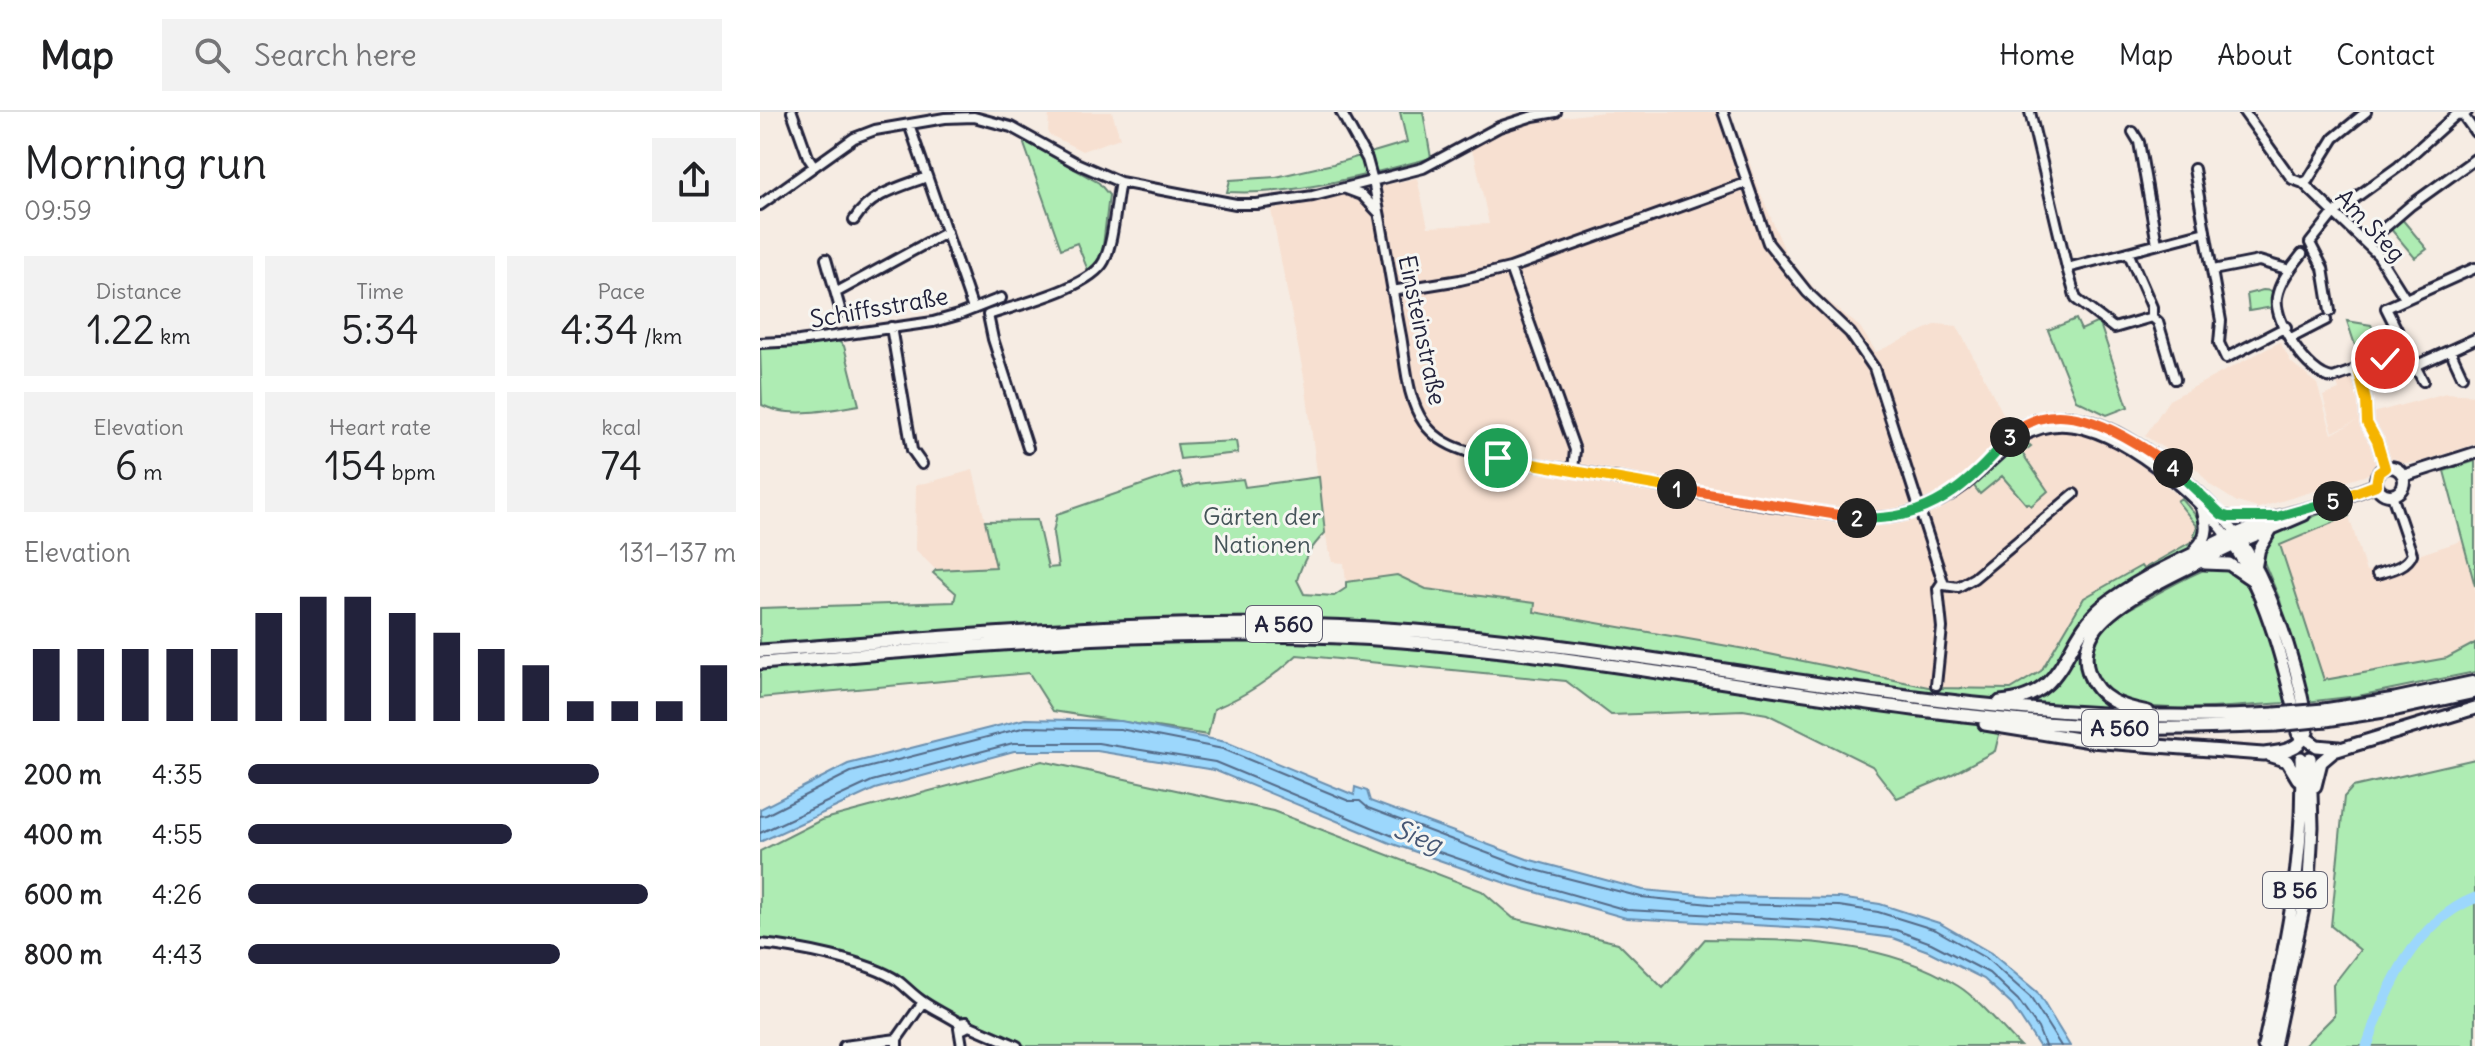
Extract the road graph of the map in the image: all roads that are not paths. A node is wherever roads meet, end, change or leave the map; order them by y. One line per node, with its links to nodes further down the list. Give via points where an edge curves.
1 (792, 112): 13 (street)
2 (1341, 112): 16 (street, Einsteinstraße)
3 (1556, 112): 16 (street, via 1513,122 1423,168)
4 (1723, 112): 18 (street)
5 (2030, 112): 33 (street)
6 (2244, 112): 19 (street, Am Steg, via 2292,179)
7 (2366, 112): 19 (street, via 2338,133)
8 (2465, 114): 11 (street); 23 (street, via 2457,114 2398,167)
9 (909, 124): 13 (street, via 862,134); 15 (street); 17 (street, via 955,117 993,121)
10 (2133, 132): 28 (street)
11 (2475, 132)
12 (2475, 159): 27 (street)
13 (814, 166): 21 (street)
14 (2194, 169): 26 (street)
15 (927, 177): 24 (street, via 881,194); 25 (street)
16 (1373, 181): 20 (street); 22 (street, Einsteinstraße)
17 (1120, 182): 20 (street, via 1236,204); 56 (street, via 1105,259 1097,271 1069,288 988,315)
18 (1746, 183): 32 (street); 68 (street, via 1768,243 1807,292 1850,333 1874,368)
19 (2303, 183): 23 (street, Am Steg)
20 (1346, 189): 22 (street, via 1362,195)
21 (760, 205)
22 (1379, 213): 37 (street, Einsteinstraße)
23 (2333, 214): 27 (street, Am Steg); 46 (street, via 2309,246 2323,268 2328,316)
24 (854, 220)
25 (947, 232): 38 (street); 41 (street)
26 (2205, 232): 28 (street); 35 (street)
27 (2367, 243): 40 (street, Am Steg)
28 (2157, 244): 29 (street)
29 (2128, 252): 33 (street); 43 (street)
30 (2302, 254): 36 (street)
31 (826, 259): 38 (street)
32 (1510, 268): 37 (street); 61 (street, via 1575,450)
33 (2067, 268): 43 (street, via 2076,299 2114,328)
34 (2475, 268): 40 (street)
35 (2213, 270): 36 (street, via 2259,261); 45 (street, via 2219,343 2226,358)
36 (2290, 270): 45 (street, via 2276,300)
37 (1392, 291): 61 (street, Einsteinstraße, via 1416,407 1431,432 1465,451)
38 (837, 292): 42 (street)
39 (1001, 298): 41 (street, Schiffsstraße)
40 (2405, 298): 50 (street, via 2386,308)
41 (973, 309): 44 (street, Schiffsstraße, via 933,322)
42 (841, 312)
43 (2152, 317): 54 (street)
44 (891, 327): 48 (street, Schiffsstraße); 59 (street, via 912,450)
45 (2286, 327): 46 (street)
46 (2291, 338): 52 (street, via 2303,361 2322,376 2333,378)
47 (2475, 339): 49 (street)
48 (760, 343)
49 (2450, 350): 51 (street); 53 (street)
50 (2407, 351): 51 (street); 52 (street)
51 (2415, 366): 55 (street)
52 (2358, 368): 60 (street, via 2367,423)
53 (2462, 376)
54 (2175, 379)
55 (2423, 381)
56 (1028, 448)
57 (2475, 453): 62 (main road)
58 (1997, 454): 67 (street, Einsteinstraße, via 2034,431 2076,427 2142,459); 68 (street, Einsteinstraße, via 1958,490); 69 (street, Einsteinstraße, via 2031,421 2055,416 2086,419 2162,461)
59 (922, 464)
60 (2385, 468): 62 (main road); 63 (main road)
61 (1573, 470): 68 (street, Einsteinstraße, via 1856,518)
62 (2403, 476): 65 (main road, via 2403,486)
63 (2376, 485): 65 (main road); 66 (main road)
64 (2074, 494): 78 (street, via 1974,578 1953,588)
65 (2392, 495): 76 (street, via 2412,554 2404,564)
66 (2322, 505): 70 (main road); 71 (main road)
67 (2202, 506): 72 (street, Einsteinstraße); 74 (highway, via 2205,537)
68 (1918, 510): 78 (street)
69 (2222, 515): 70 (street); 72 (street, Einsteinstraße)
70 (2277, 517): 72 (main road)
71 (2272, 528): 72 (main road); 75 (main road)
72 (2235, 539): 73 (highway); 74 (highway); 75 (main road, B 56); 77 (main road, B 56)
73 (2197, 564): 77 (highway, via 2229,564); 88 (highway, via 2109,614 2092,635 2086,655 2090,676 2106,697 2129,708)
74 (2173, 565): 84 (highway, via 2099,610 2041,690 2012,701)
75 (2256, 568): 90 (main road, B 56, via 2292,659 2303,701)
76 (2377, 574)
77 (2254, 581): 90 (main road, B 56)
78 (1942, 583): 82 (street)
79 (761, 650): 84 (highway, A 560, via 1135,626 1278,624 1503,640)
80 (760, 663): 86 (highway, A 560, via 1108,638 1323,637 1469,647)
81 (2475, 682): 87 (highway, A 560)
82 (1936, 685)
83 (2475, 692): 87 (highway, A 560, via 2397,709)
84 (1956, 703): 88 (highway, A 560)
85 (2475, 708): 91 (highway)
86 (1914, 710): 89 (highway, A 560, via 2110,727 2197,728); 92 (highway, via 2090,741)
87 (2325, 715): 89 (highway, A 560, bridge)
88 (2181, 718): 89 (highway, A 560)
89 (2275, 720)
90 (2304, 738): 91 (highway, via 2323,748); 92 (highway, via 2289,750); 93 (main road, B 56)
91 (2343, 748): 94 (highway, via 2321,762)
92 (2263, 754): 94 (highway, via 2287,761)
93 (2305, 758): 94 (highway, B 56)
94 (2307, 795): 98 (highway, B 56, via 2309,880)
95 (760, 944): 96 (street, via 838,958 885,974)
96 (923, 1002): 97 (street); 99 (street)
97 (963, 1026): 101 (street); 102 (street)
98 (2273, 1026): 103 (highway, B 56); 104 (highway, B 56)
99 (897, 1042): 100 (street)
100 (844, 1046)
101 (962, 1046)
102 (1017, 1046)
103 (2264, 1046)
104 (2274, 1046)

